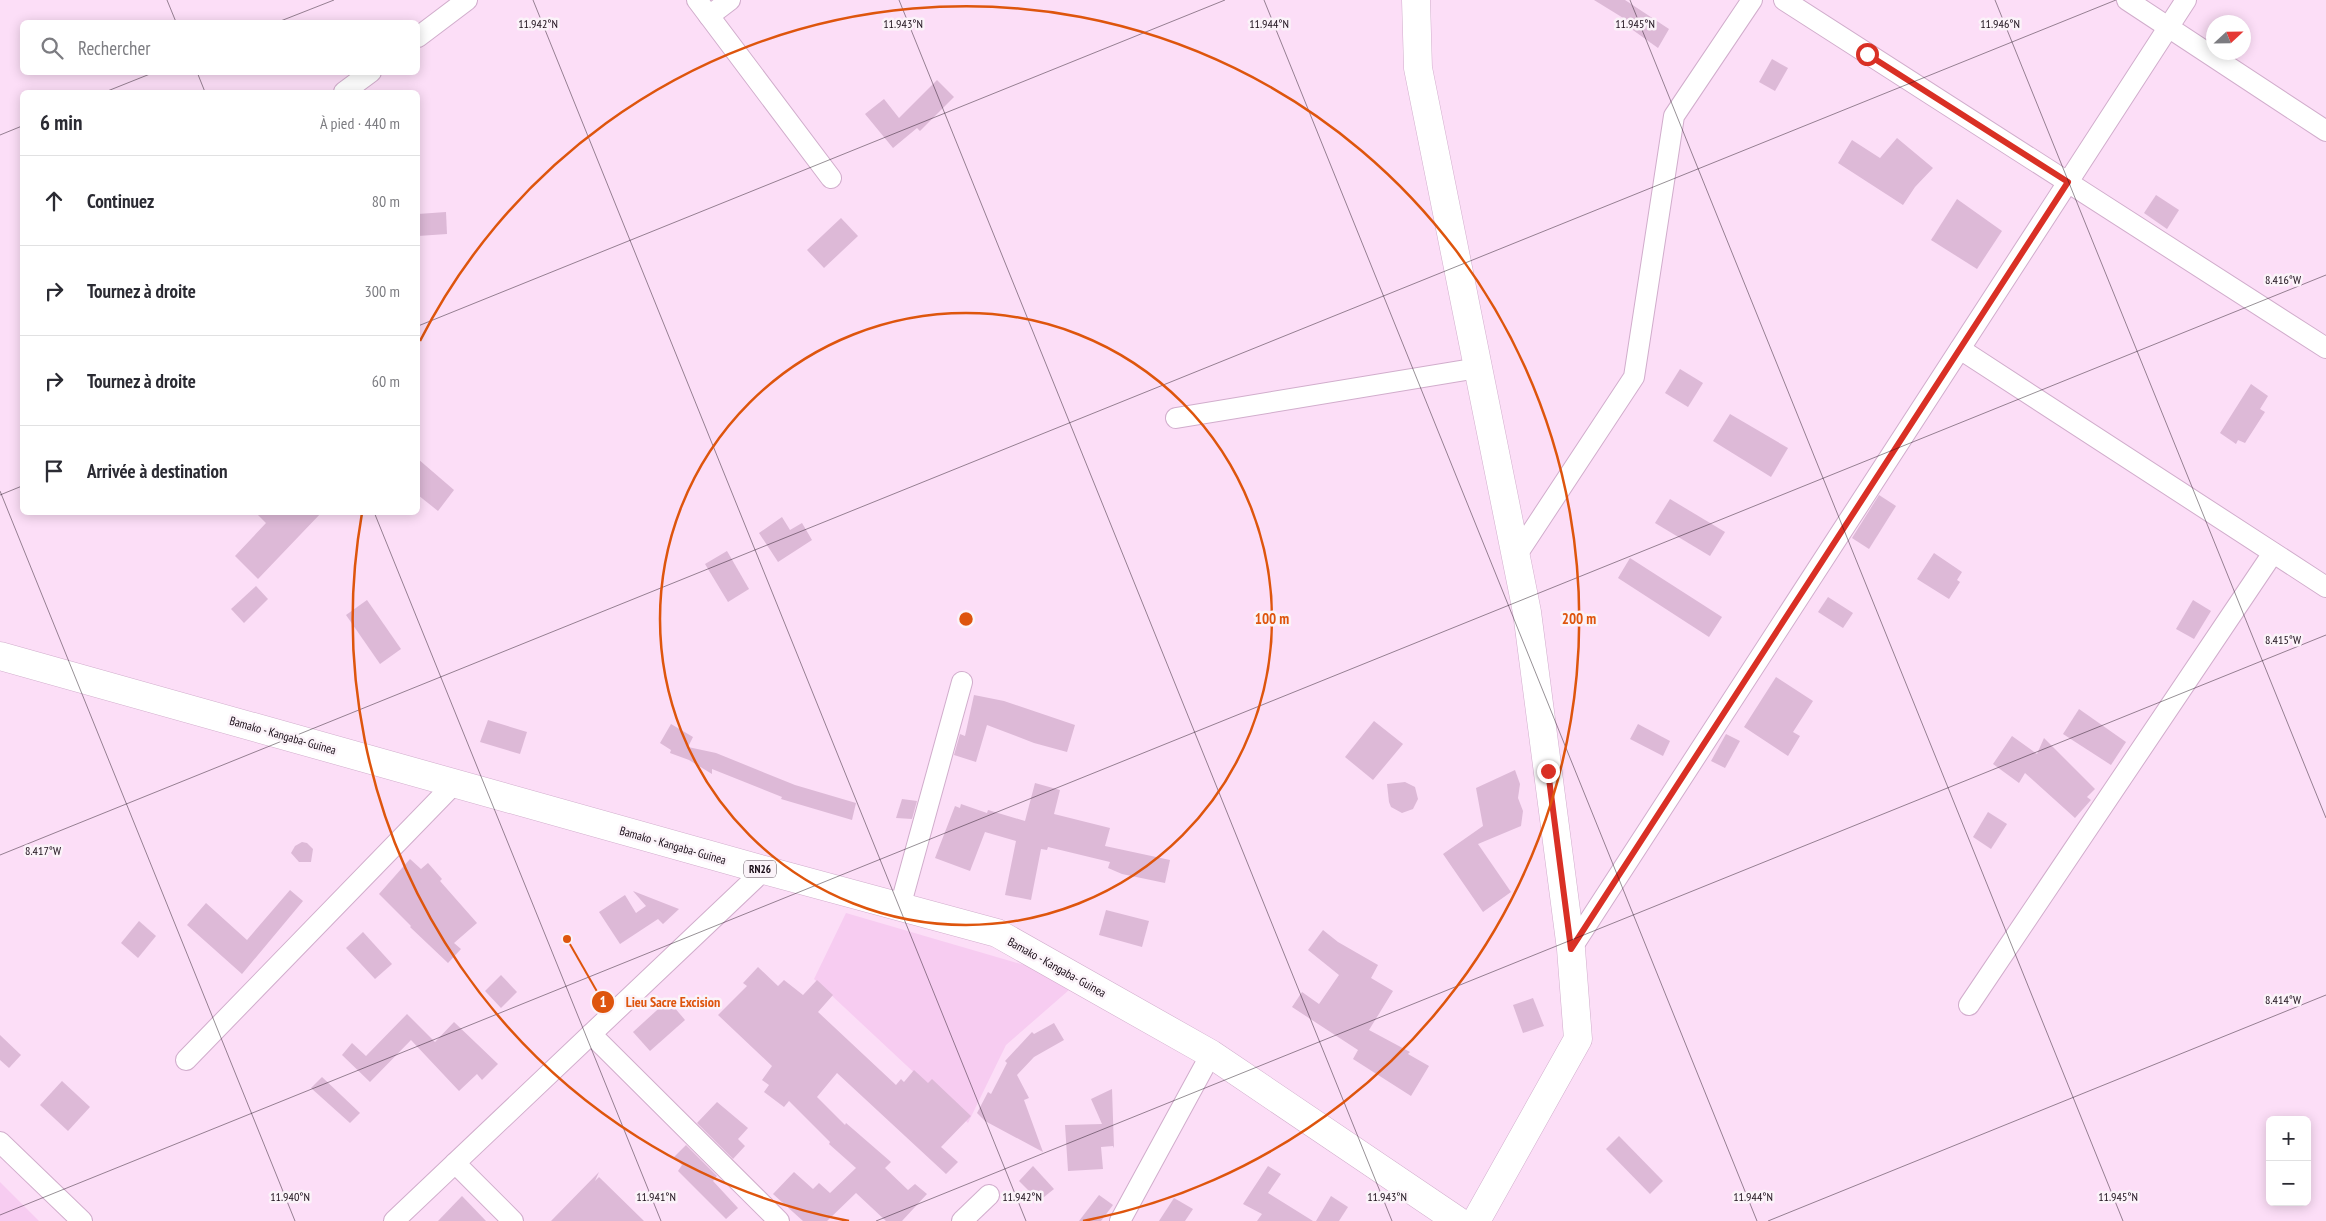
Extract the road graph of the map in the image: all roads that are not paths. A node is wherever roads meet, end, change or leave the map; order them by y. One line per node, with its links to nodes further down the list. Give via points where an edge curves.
1 (467, 0): 11 (street)
2 (697, 0): 9 (street)
3 (730, 0): 9 (street)
4 (1416, 0): 19 (main road, via 1418,68)
5 (1752, 0): 22 (street, via 1674,116 1634,377)
6 (1784, 0): 16 (street)
7 (2126, 0): 10 (street)
8 (2186, 0): 10 (street)
9 (709, 16): 15 (street)
10 (2168, 27): 14 (street); 16 (street)
11 (420, 35)
12 (367, 75): 13 (street)
13 (347, 90)
14 (2326, 131)
15 (831, 178)
16 (2068, 182): 17 (street); 18 (street)
17 (2326, 348)
18 (1960, 349): 21 (street); 29 (street)
19 (1478, 368): 20 (street); 22 (main road)
20 (1176, 418)
21 (2274, 553): 23 (street); 30 (street)
22 (1516, 556): 29 (main road, via 1527,612)
23 (2326, 588)
24 (0, 656): 26 (main road, Bamako - Kangaba- Guinea / RN26)
25 (962, 682): 28 (street)
26 (455, 783): 27 (main road, Bamako - Kangaba- Guinea / RN26); 33 (street)
27 (764, 870): 28 (main road, Bamako - Kangaba- Guinea / RN26); 31 (street)
28 (900, 907): 32 (main road, Bamako - Kangaba- Guinea / RN26, via 997,933)
29 (1571, 949): 44 (main road, via 1578,1039)
30 (1969, 1005)
31 (592, 1034): 35 (street); 40 (street)
32 (1211, 1054): 42 (street); 43 (main road, Bamako - Kangaba- Guinea / RN26)
33 (186, 1060)
34 (0, 1142): 37 (street)
35 (455, 1164): 38 (street); 39 (street)
36 (989, 1194): 41 (street)
37 (82, 1221)
38 (394, 1221)
39 (513, 1221)
40 (779, 1221)
41 (962, 1221)
42 (1120, 1221)
43 (1458, 1221)
44 (1476, 1221)

